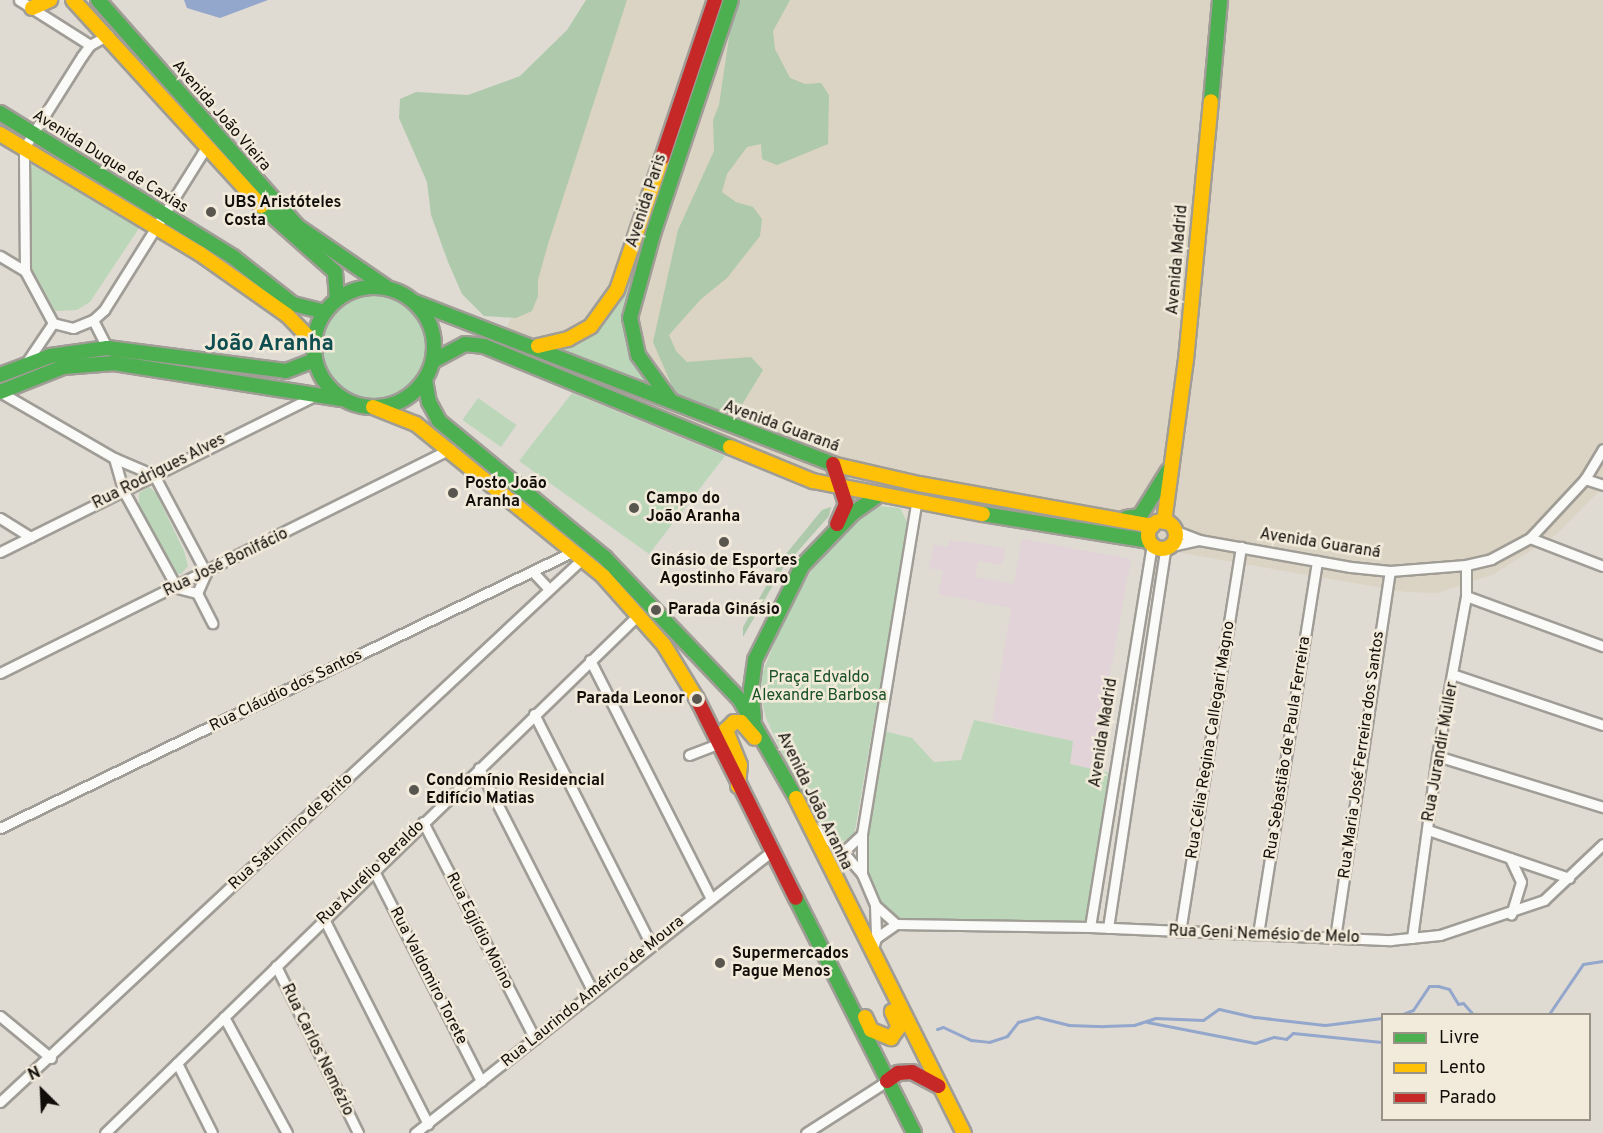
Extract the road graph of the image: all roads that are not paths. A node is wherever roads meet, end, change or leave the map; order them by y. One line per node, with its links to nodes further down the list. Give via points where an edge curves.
1 (19, 0): 8 (street)
2 (50, 0): 8 (street)
3 (72, 0): 9 (street, Avenida João Vieira)
4 (98, 0): 20 (street, Avenida João Vieira, via 297,226)
5 (715, 0): 27 (street, Avenida Paris, via 617,290 591,326 568,339)
6 (731, 0): 37 (street, Avenida Paris, via 654,231 630,318 638,355 655,383)
7 (1220, 0): 41 (street, Avenida Madrid)
8 (32, 8): 10 (street)
9 (108, 35): 10 (street); 14 (street, Avenida João Vieira)
10 (90, 45): 12 (street)
11 (0, 113): 12 (street, Avenida Duque de Caxias)
12 (34, 133): 15 (street); 16 (street, Avenida Duque de Caxias)
13 (0, 134): 15 (street, Avenida Duque de Caxias)
14 (207, 146): 16 (street); 21 (street, Avenida João Vieira, via 267,212 335,272)
15 (24, 148): 17 (street, Avenida Duque de Caxias); 19 (street)
16 (164, 214): 17 (street); 23 (street, Avenida Duque de Caxias, via 233,257 293,304)
17 (156, 228): 24 (street, via 112,300); 26 (street, Avenida Duque de Caxias, via 287,315)
18 (0, 256): 19 (street)
19 (25, 271): 25 (street)
20 (386, 287): 21 (street, via 369,286); 22 (street)
21 (337, 298): 23 (street)
22 (415, 302): 27 (street, Avenida Guaraná); 30 (street, via 432,329)
23 (324, 312): 26 (street)
24 (93, 320): 25 (street, via 73,328); 28 (street)
25 (53, 323): 31 (street)
26 (313, 342): 29 (street)
27 (538, 346): 37 (street, Avenida Guaraná)
28 (107, 348): 29 (street, via 286,371); 31 (street, via 79,350)
29 (315, 360): 36 (street, via 325,383)
30 (433, 361): 33 (street); 48 (street, Avenida Guaraná, via 465,344 484,346 802,477)
31 (27, 363): 32 (street)
32 (0, 375)
33 (425, 380): 38 (street, via 398,402); 80 (street, Avenida João Aranha, via 429,402 439,421 605,558 717,672)
34 (0, 392): 35 (street, via 36,376 90,363); 42 (street)
35 (319, 393): 36 (street); 44 (street, Rua Rodrigues Alves)
36 (345, 400): 38 (street)
37 (675, 404): 43 (street, Avenida Guaraná)
38 (373, 407): 39 (street, via 416,424)
39 (450, 449): 62 (street); 68 (street, Rua José Bonifácio)
40 (1603, 449): 45 (street, Avenida Guaraná)
41 (1175, 455): 52 (street, via 1140,516); 53 (street, Avenida Madrid)
42 (114, 458): 44 (street); 47 (street)
43 (833, 464): 48 (street); 52 (street, Avenida Guaraná)
44 (154, 475): 47 (street, Rua Rodrigues Alves); 68 (street)
45 (1586, 479): 46 (street); 57 (street, Avenida Guaraná)
46 (1603, 485)
47 (123, 490): 56 (street, Rua Rodrigues Alves); 69 (street)
48 (844, 490): 49 (street, Avenida Guaraná); 55 (street, via 846,504)
49 (877, 496): 50 (street, Avenida Guaraná); 55 (street)
50 (916, 503): 59 (street, Avenida Guaraná); 93 (street)
51 (0, 518): 56 (street)
52 (1106, 518): 53 (street, Avenida Guaraná)
53 (1158, 524): 54 (street); 59 (street, Avenida Madrid)
54 (1176, 531): 58 (street, Avenida Guaraná); 59 (street)
55 (832, 534): 80 (street, via 802,566 755,660 751,689)
56 (31, 537): 61 (street, Rua Rodrigues Alves)
57 (1530, 538): 64 (street, Avenida Guaraná, via 1491,559); 65 (street)
58 (1199, 540): 59 (street, Avenida Guaraná); 60 (street, Avenida Guaraná)
59 (1159, 545): 106 (street, Avenida Madrid); 107 (street, Avenida Madrid)
60 (1241, 547): 63 (street, Avenida Guaraná); 108 (street, Rua Célia Regina Callegari Magno)
61 (0, 552)
62 (576, 556): 67 (street, Rua Cláudio dos Santos); 70 (street, Rua Saturnino de Brito); 73 (street, via 603,576)
63 (1317, 561): 66 (street, Avenida Guaraná); 109 (street, Rua Sebastião de Paula Ferreira)
64 (1466, 565): 66 (street, Avenida Guaraná); 72 (street, Rua Jurandir Muller)
65 (1603, 566)
66 (1390, 571): 112 (street, Rua Maria José Ferreira dos Santos)
67 (533, 572): 70 (street); 91 (street, Rua Cláudio dos Santos)
68 (206, 573): 69 (street, Rua José Bonifácio); 71 (street)
69 (177, 588): 71 (street); 77 (street, Rua José Bonifácio)
70 (549, 589): 122 (street, Rua Saturnino de Brito)
71 (197, 593): 74 (street)
72 (1466, 596): 75 (street); 78 (street, Rua Jurandir Muller)
73 (638, 615): 76 (street, Rua Aurélio Beraldo); 82 (street, via 682,670)
74 (212, 623)
75 (1603, 646)
76 (590, 660): 79 (street, Rua Aurélio Beraldo); 101 (street)
77 (0, 673)
78 (1455, 675): 81 (street); 84 (street, Rua Jurandir Muller)
79 (534, 714): 85 (street, Rua Aurélio Beraldo); 113 (street)
80 (755, 720): 86 (street, Avenida João Aranha)
81 (1603, 725)
82 (718, 744): 83 (street); 87 (street)
83 (689, 755)
84 (1437, 756): 88 (street); 92 (street, Rua Jurandir Muller)
85 (479, 768): 90 (street, Rua Aurélio Beraldo); 118 (street)
86 (789, 784): 87 (street, via 776,778 749,727 734,722 726,730 740,765); 89 (street, Avenida João Aranha)
87 (738, 787): 95 (street)
88 (1603, 807)
89 (805, 821): 96 (street); 114 (street, Avenida João Aranha)
90 (423, 822): 98 (street, Rua Aurélio Beraldo); 121 (street, Rua Egjídio Moino)
91 (0, 828)
92 (1428, 830): 97 (street); 111 (street, Rua Jurandir Muller)
93 (862, 834): 96 (street); 99 (street)
94 (1603, 844): 100 (street, Rua Geni Nemésio de Melo)
95 (771, 852): 101 (street, Rua Laurindo Américo de Moura); 116 (street)
96 (843, 852): 99 (street)
97 (1510, 858): 100 (street); 103 (street, via 1521,882)
98 (374, 871): 104 (street, Rua Aurélio Beraldo); 124 (street, Rua Valdomiro Torete)
99 (862, 874): 102 (street)
100 (1569, 878): 103 (street, Rua Geni Nemésio de Melo, via 1544,900)
101 (711, 898): 113 (street, Rua Laurindo Américo de Moura)
102 (875, 905): 105 (street); 110 (street)
103 (1511, 914): 111 (street, Rua Geni Nemésio de Melo)
104 (324, 919): 115 (street, Rua Aurélio Beraldo); 128 (street)
105 (896, 924): 106 (street, Rua Geni Nemésio de Melo); 110 (street)
106 (1090, 927): 107 (street, Rua Geni Nemésio de Melo)
107 (1108, 928): 108 (street, Rua Geni Nemésio de Melo)
108 (1180, 932): 109 (street, Rua Geni Nemésio de Melo)
109 (1258, 934): 112 (street, Rua Geni Nemésio de Melo)
110 (876, 938): 114 (street)
111 (1412, 938): 112 (street, Rua Geni Nemésio de Melo)
112 (1335, 939)
113 (651, 945): 118 (street, Rua Laurindo Américo de Moura)
114 (872, 953): 117 (street, Avenida João Aranha)
115 (276, 966): 120 (street, Rua Aurélio Beraldo); 132 (street, Rua Carlos Nemézio)
116 (831, 967): 117 (street, via 843,975 871,1030 891,1038 899,1027 885,995); 125 (street)
117 (885, 982): 126 (street, Avenida João Aranha)
118 (593, 992): 121 (street, Rua Laurindo Américo de Moura)
119 (0, 1016): 122 (street)
120 (224, 1017): 123 (street, Rua Aurélio Beraldo); 131 (street)
121 (535, 1039): 124 (street, Rua Laurindo Américo de Moura)
122 (51, 1058): 127 (street, Rua Saturnino de Brito)
123 (177, 1063): 129 (street, Rua Aurélio Beraldo); 130 (street)
124 (481, 1081): 128 (street, Rua Laurindo Américo de Moura)
125 (887, 1081): 126 (street, via 898,1073 912,1072); 134 (street); 135 (street)
126 (940, 1088): 136 (street, Avenida João Aranha)
127 (0, 1102)
128 (428, 1124): 133 (street, Rua Laurindo Américo de Moura)
129 (105, 1133)
130 (212, 1133)
131 (287, 1133)
132 (358, 1133)
133 (415, 1133)
134 (806, 1133)
135 (914, 1133)
136 (964, 1133)

